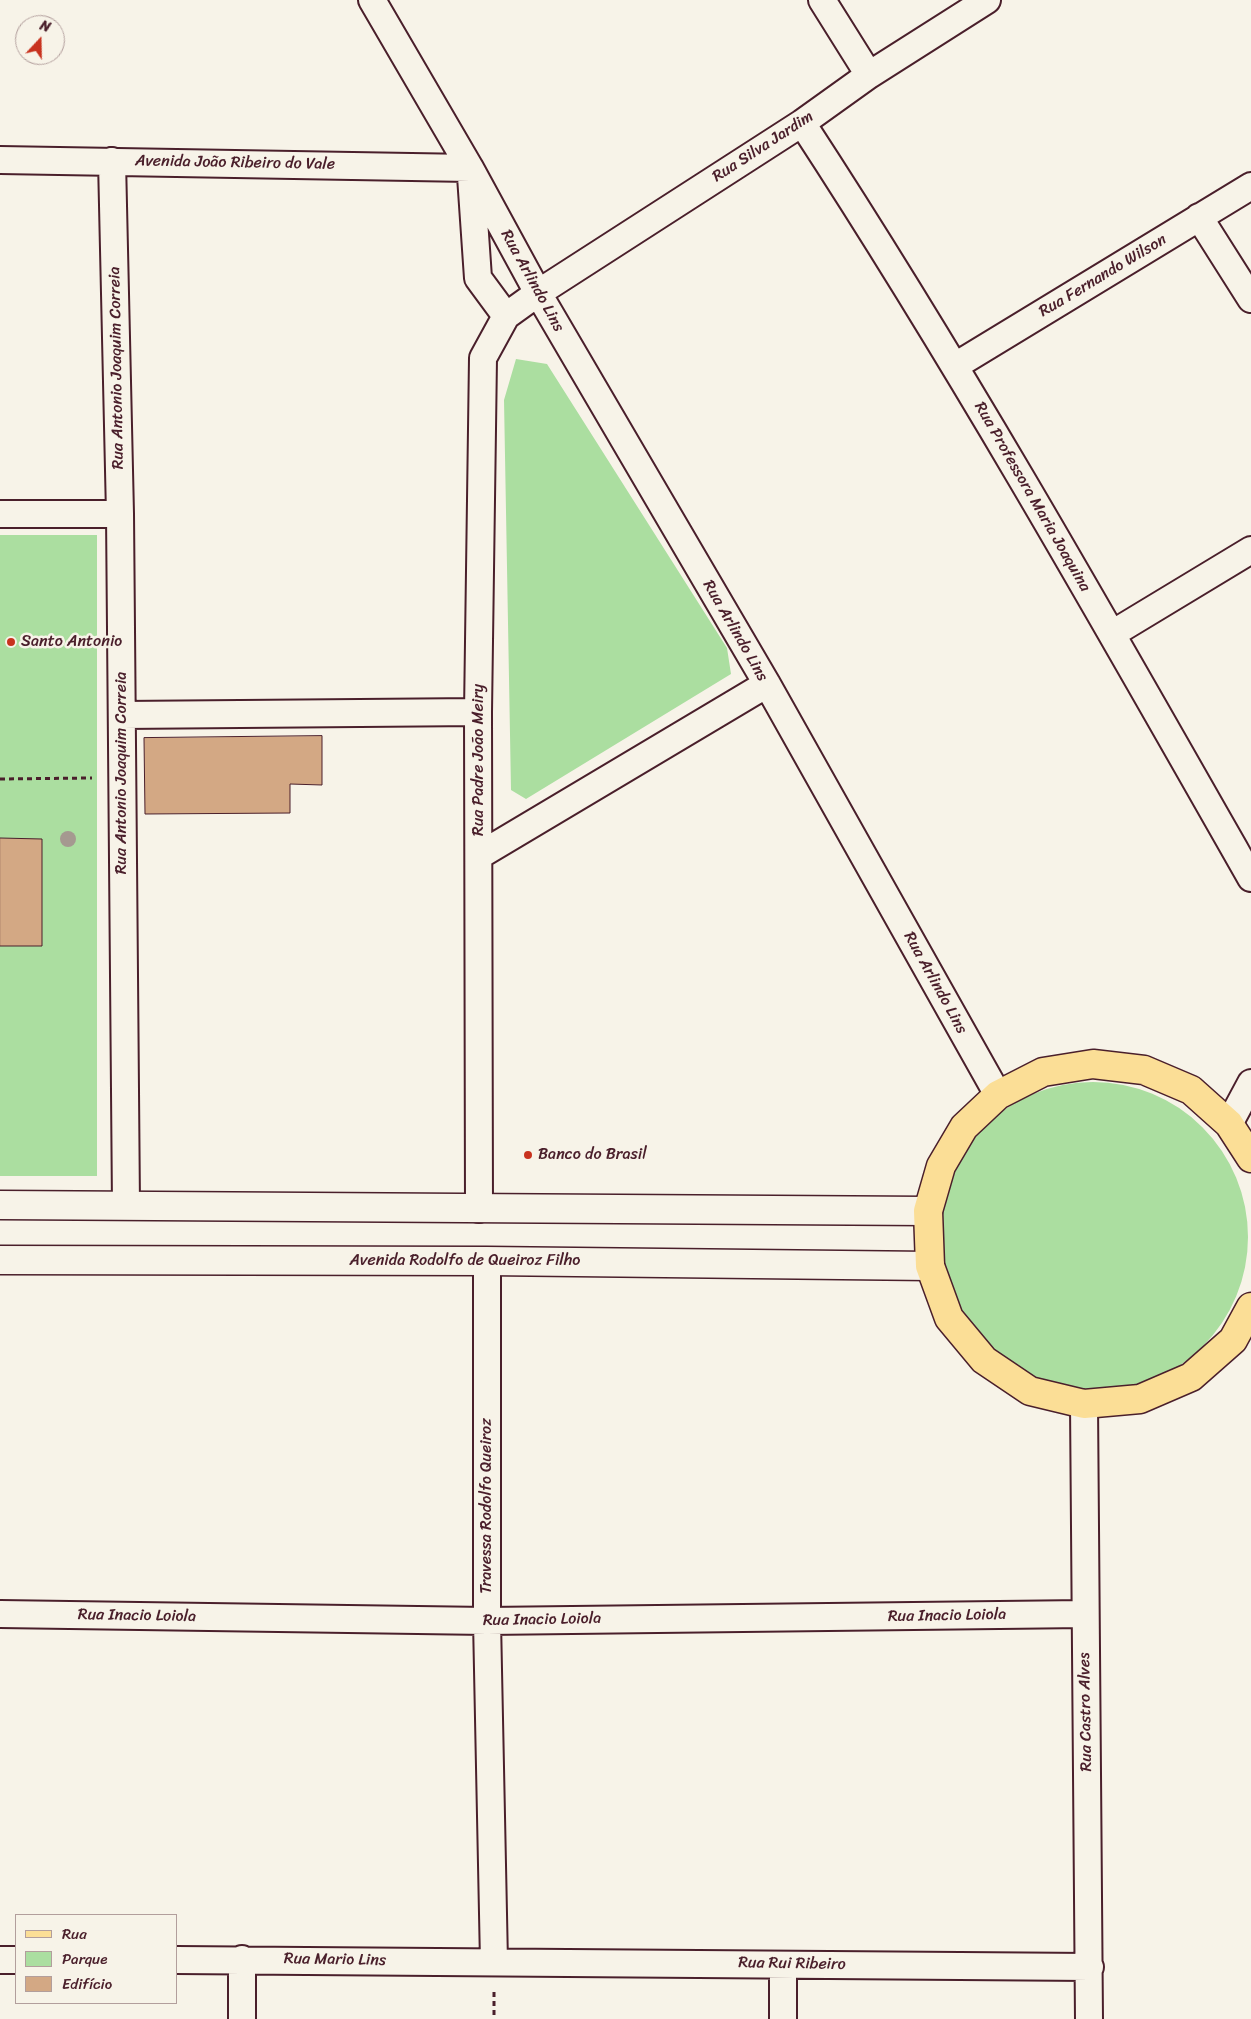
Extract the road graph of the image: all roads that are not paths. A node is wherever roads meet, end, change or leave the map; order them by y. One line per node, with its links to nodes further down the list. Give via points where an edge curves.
1 (372, 0): 8 (street, Rua Arlindo Lins)
2 (822, 0): 4 (street)
3 (987, 0): 4 (street, Rua Silva Jardim)
4 (869, 75): 5 (street, Rua Silva Jardim)
5 (802, 122): 11 (street, Rua Silva Jardim); 14 (street, Rua Professora Maria Joaquina)
6 (0, 160): 7 (street, Avenida João Ribeiro do Vale)
7 (112, 161): 8 (street, Avenida João Ribeiro do Vale); 16 (street, Rua Antonio Joaquim Correia)
8 (470, 168): 11 (street, Rua Arlindo Lins); 13 (street, Rua Arlindo Lins, via 478,278)
9 (1251, 186): 10 (street, Rua Fernando Wilson)
10 (1199, 217): 12 (street); 14 (street, Rua Fernando Wilson)
11 (538, 293): 13 (street, Rua Silva Jardim); 19 (street, Rua Arlindo Lins)
12 (1251, 299)
13 (506, 316): 20 (street, Rua Padre João Meiry, via 483,358)
14 (955, 366): 18 (street, Rua Professora Maria Joaquina)
15 (0, 514): 16 (street)
16 (120, 514): 21 (street, Rua Antonio Joaquim Correia)
17 (1251, 550): 18 (street)
18 (1112, 634): 23 (street, Rua Professora Maria Joaquina)
19 (767, 684): 22 (street); 25 (street, Rua Arlindo Lins)
20 (478, 712): 21 (street); 22 (street, Rua Padre João Meiry)
21 (122, 714): 29 (street, Rua Antonio Joaquim Correia)
22 (480, 855): 30 (street, Rua Padre João Meiry)
23 (1251, 878)
24 (1251, 1083): 26 (street)
25 (998, 1095): 26 (main road, via 1043,1072 1094,1064 1144,1070 1191,1090); 31 (main road, via 964,1127 940,1166)
26 (1229, 1124): 27 (main road)
27 (1251, 1158)
28 (0, 1205): 29 (main road)
29 (126, 1206): 30 (main road)
30 (479, 1209): 31 (main road)
31 (928, 1211): 34 (main road)
32 (0, 1260): 33 (main road, Avenida Rodolfo de Queiroz Filho)
33 (487, 1261): 34 (main road, Avenida Rodolfo de Queiroz Filho); 39 (street, Travessa Rodolfo Queiroz)
34 (930, 1266): 36 (main road, via 949,1318 984,1360 1030,1390)
35 (1251, 1307): 36 (main road, via 1233,1340 1191,1378 1140,1399)
36 (1084, 1404): 38 (street, Rua Castro Alves)
37 (0, 1614): 39 (street, Rua Inacio Loiola)
38 (1084, 1614): 39 (street, Rua Inacio Loiola); 46 (street, Rua Castro Alves)
39 (487, 1621): 44 (street, Travessa Rodolfo Queiroz)
40 (0, 1960): 41 (street)
41 (15, 1960)
42 (178, 1960): 43 (street, Rua Mario Lins)
43 (242, 1960): 44 (street, Rua Mario Lins); 47 (street)
44 (494, 1962): 45 (street, Rua Rui Ribeiro)
45 (783, 1964): 46 (street, Rua Rui Ribeiro); 48 (street)
46 (1090, 1967): 49 (street, Rua Castro Alves)
47 (242, 2019)
48 (783, 2019)
49 (1089, 2019)

